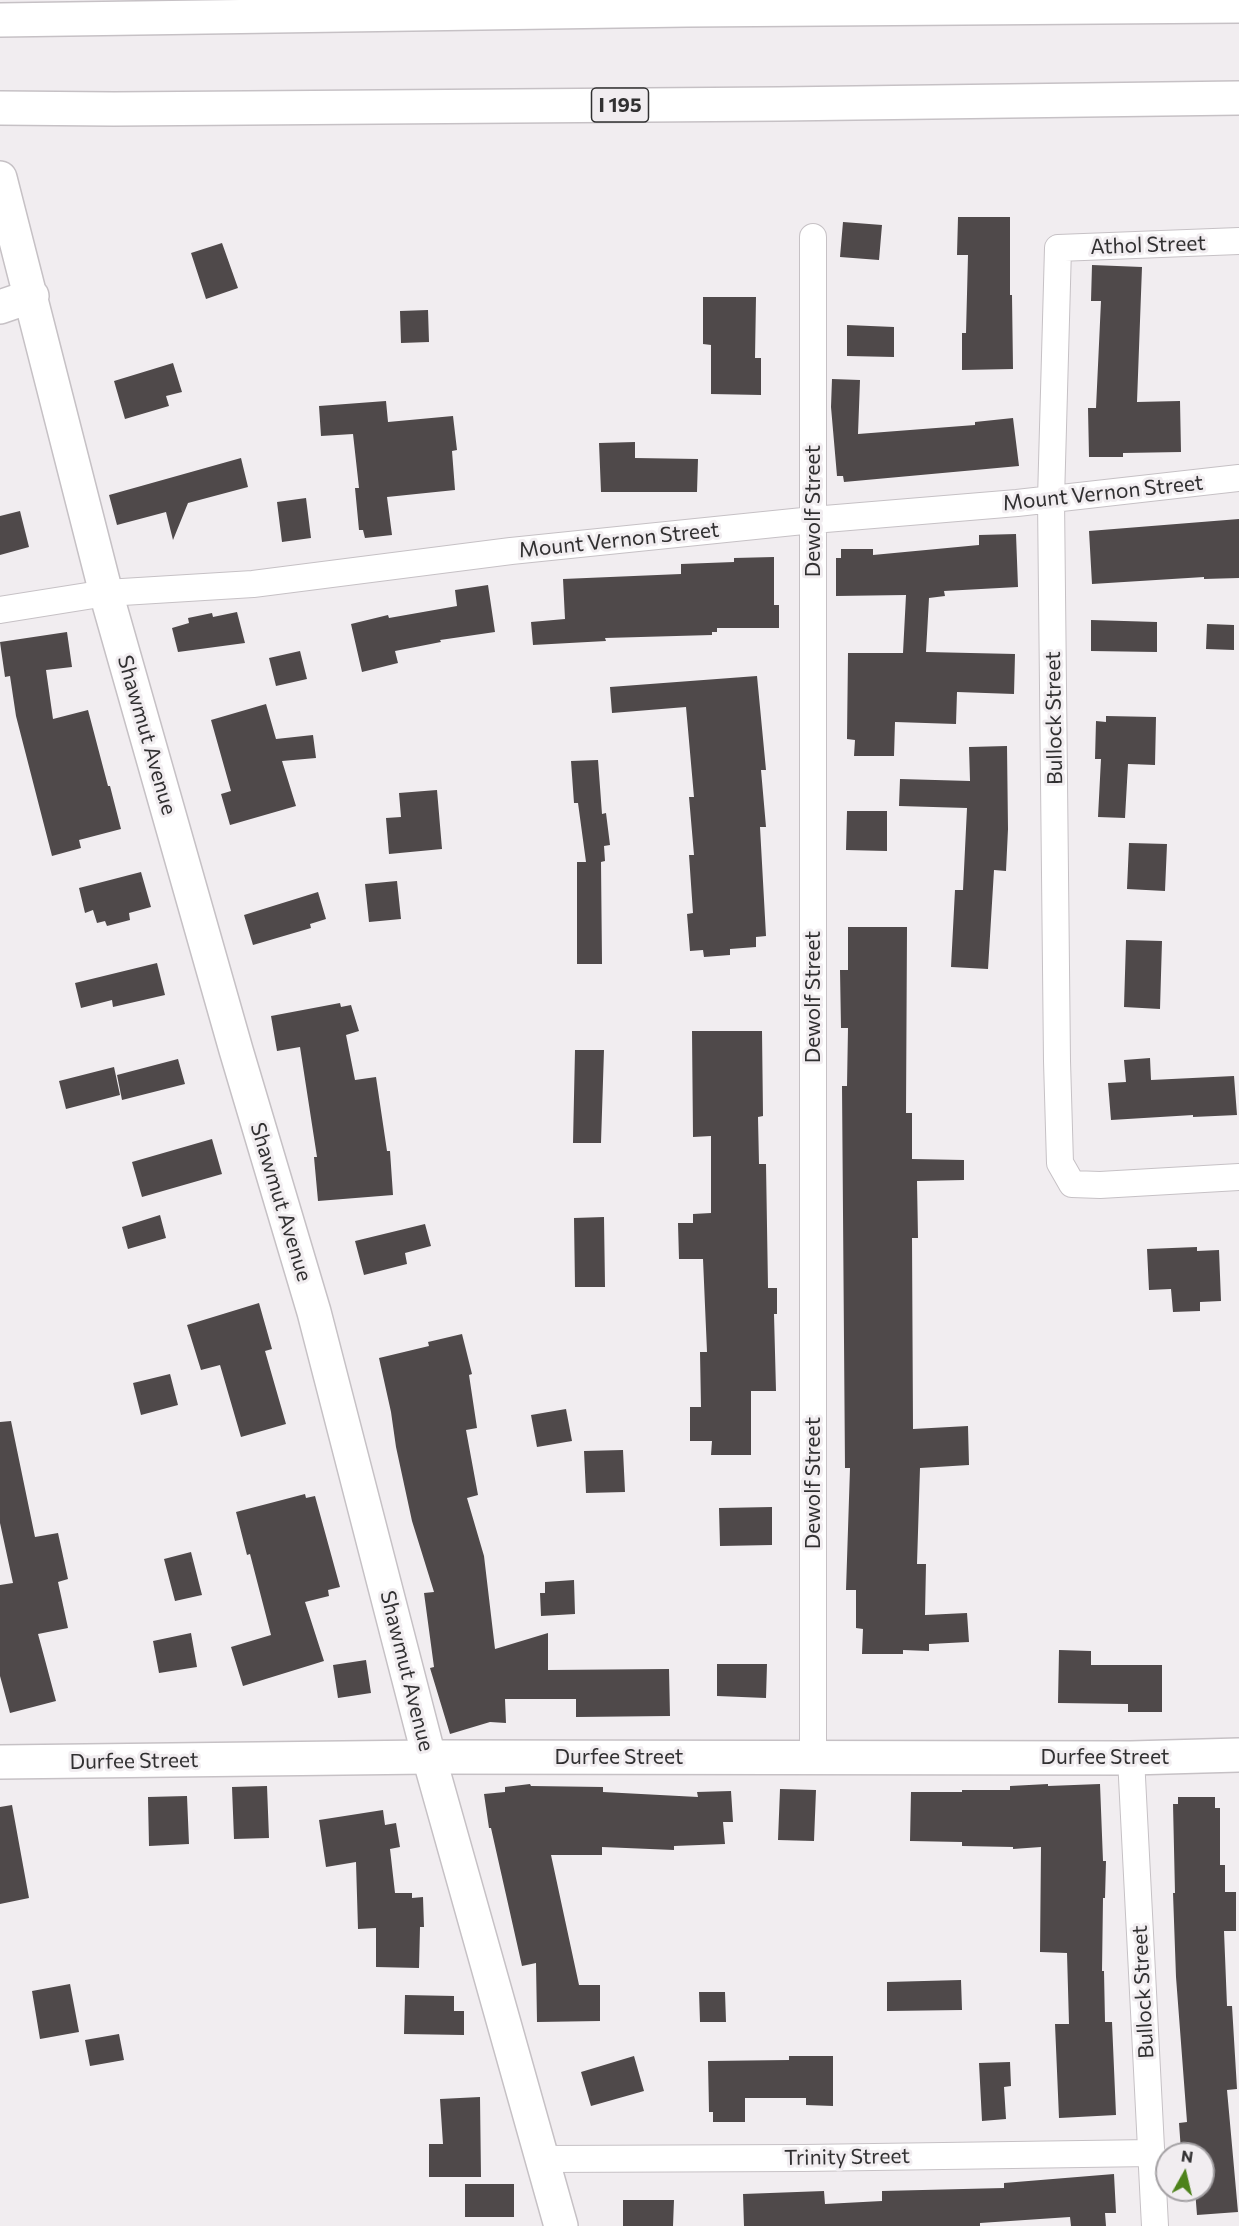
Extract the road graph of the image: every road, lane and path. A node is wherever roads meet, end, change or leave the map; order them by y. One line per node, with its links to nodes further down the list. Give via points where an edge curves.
1 (1239, 6): 2 (main road)
2 (0, 20)
3 (1239, 98): 4 (main road, I 195)
4 (0, 108)
5 (0, 178): 9 (main road, Shawmut Avenue)
6 (813, 237): 13 (street, Dewolf Street)
7 (1239, 241): 8 (street, Athol Street)
8 (1058, 248): 12 (street, Bullock Street)
9 (32, 296): 10 (main road); 14 (main road, Shawmut Avenue)
10 (0, 307)
11 (1239, 478): 12 (street, Mount Vernon Street)
12 (1052, 499): 13 (street, Mount Vernon Street); 16 (street, Bullock Street, via 1060,1163 1072,1184)
13 (813, 520): 14 (street, Mount Vernon Street, via 511,551 254,584); 19 (street, Dewolf Street)
14 (106, 593): 15 (street, Mount Vernon Street); 18 (main road, Shawmut Avenue, via 314,1312)
15 (0, 610)
16 (1239, 1177)
17 (1239, 1755): 20 (main road, Durfee Street)
18 (429, 1757): 19 (main road, Durfee Street); 21 (main road, Durfee Street); 23 (main road, Shawmut Avenue)
19 (813, 1757): 20 (main road, Durfee Street)
20 (1131, 1758): 22 (street, Bullock Street)
21 (0, 1762)
22 (1152, 2153): 23 (street, Trinity Street); 25 (street, Bullock Street)
23 (542, 2159): 24 (main road, Shawmut Avenue)
24 (561, 2226)
25 (1155, 2226)

